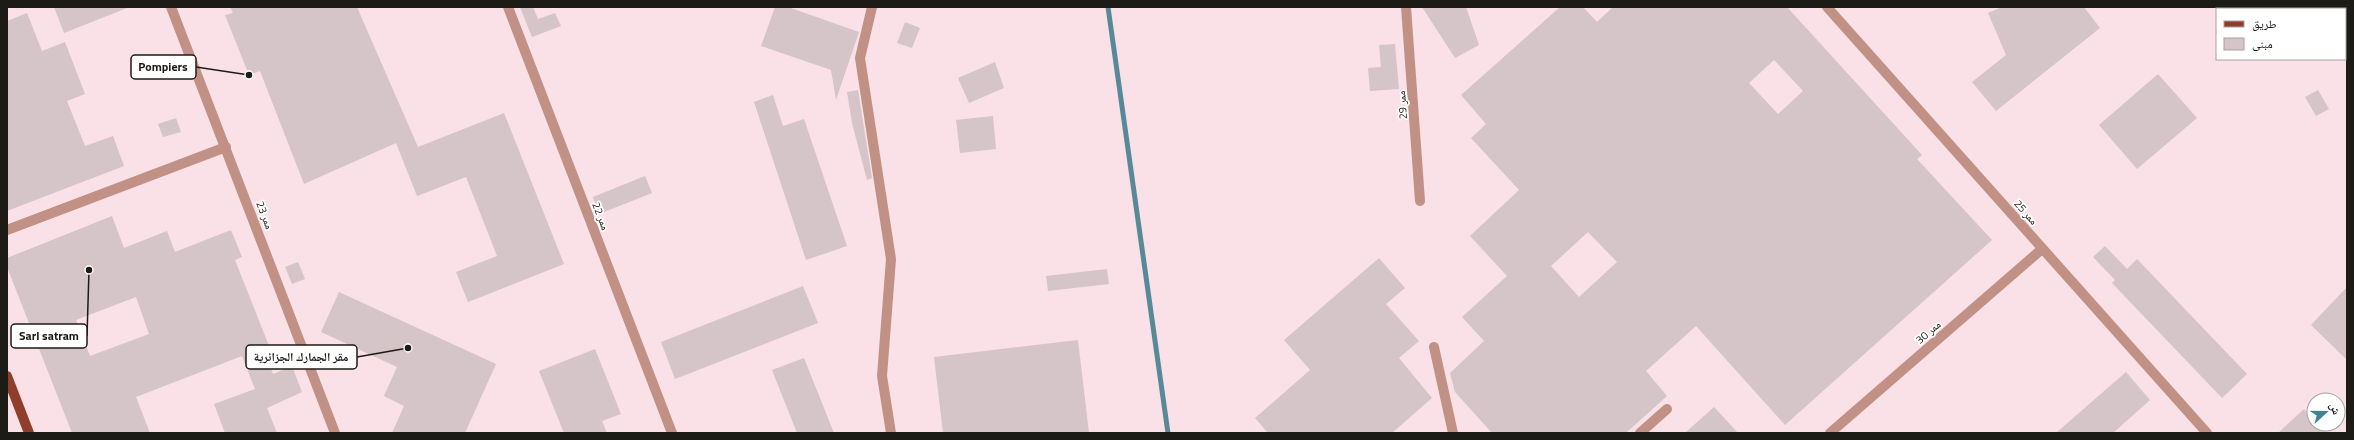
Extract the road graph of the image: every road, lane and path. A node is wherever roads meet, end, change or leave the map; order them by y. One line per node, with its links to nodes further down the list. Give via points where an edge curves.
1 (171, 7): 6 (lane, ممر 23)
2 (508, 7): 15 (lane, ممر 22)
3 (872, 7): 16 (lane, via 860,58 891,259 882,376)
4 (1406, 7): 7 (lane, ممر 29)
5 (1827, 7): 9 (lane, ممر 25)
6 (226, 147): 8 (lane); 14 (lane, ممر 23)
7 (1420, 201)
8 (7, 230)
9 (2042, 249): 19 (lane, ممر 30); 20 (lane, ممر 25)
10 (1434, 347): 17 (lane)
11 (7, 376): 13 (main road)
12 (1667, 409): 18 (lane)
13 (29, 433)
14 (335, 433)
15 (672, 433)
16 (891, 433)
17 (1453, 433)
18 (1640, 433)
19 (1830, 433)
20 (2207, 433)

